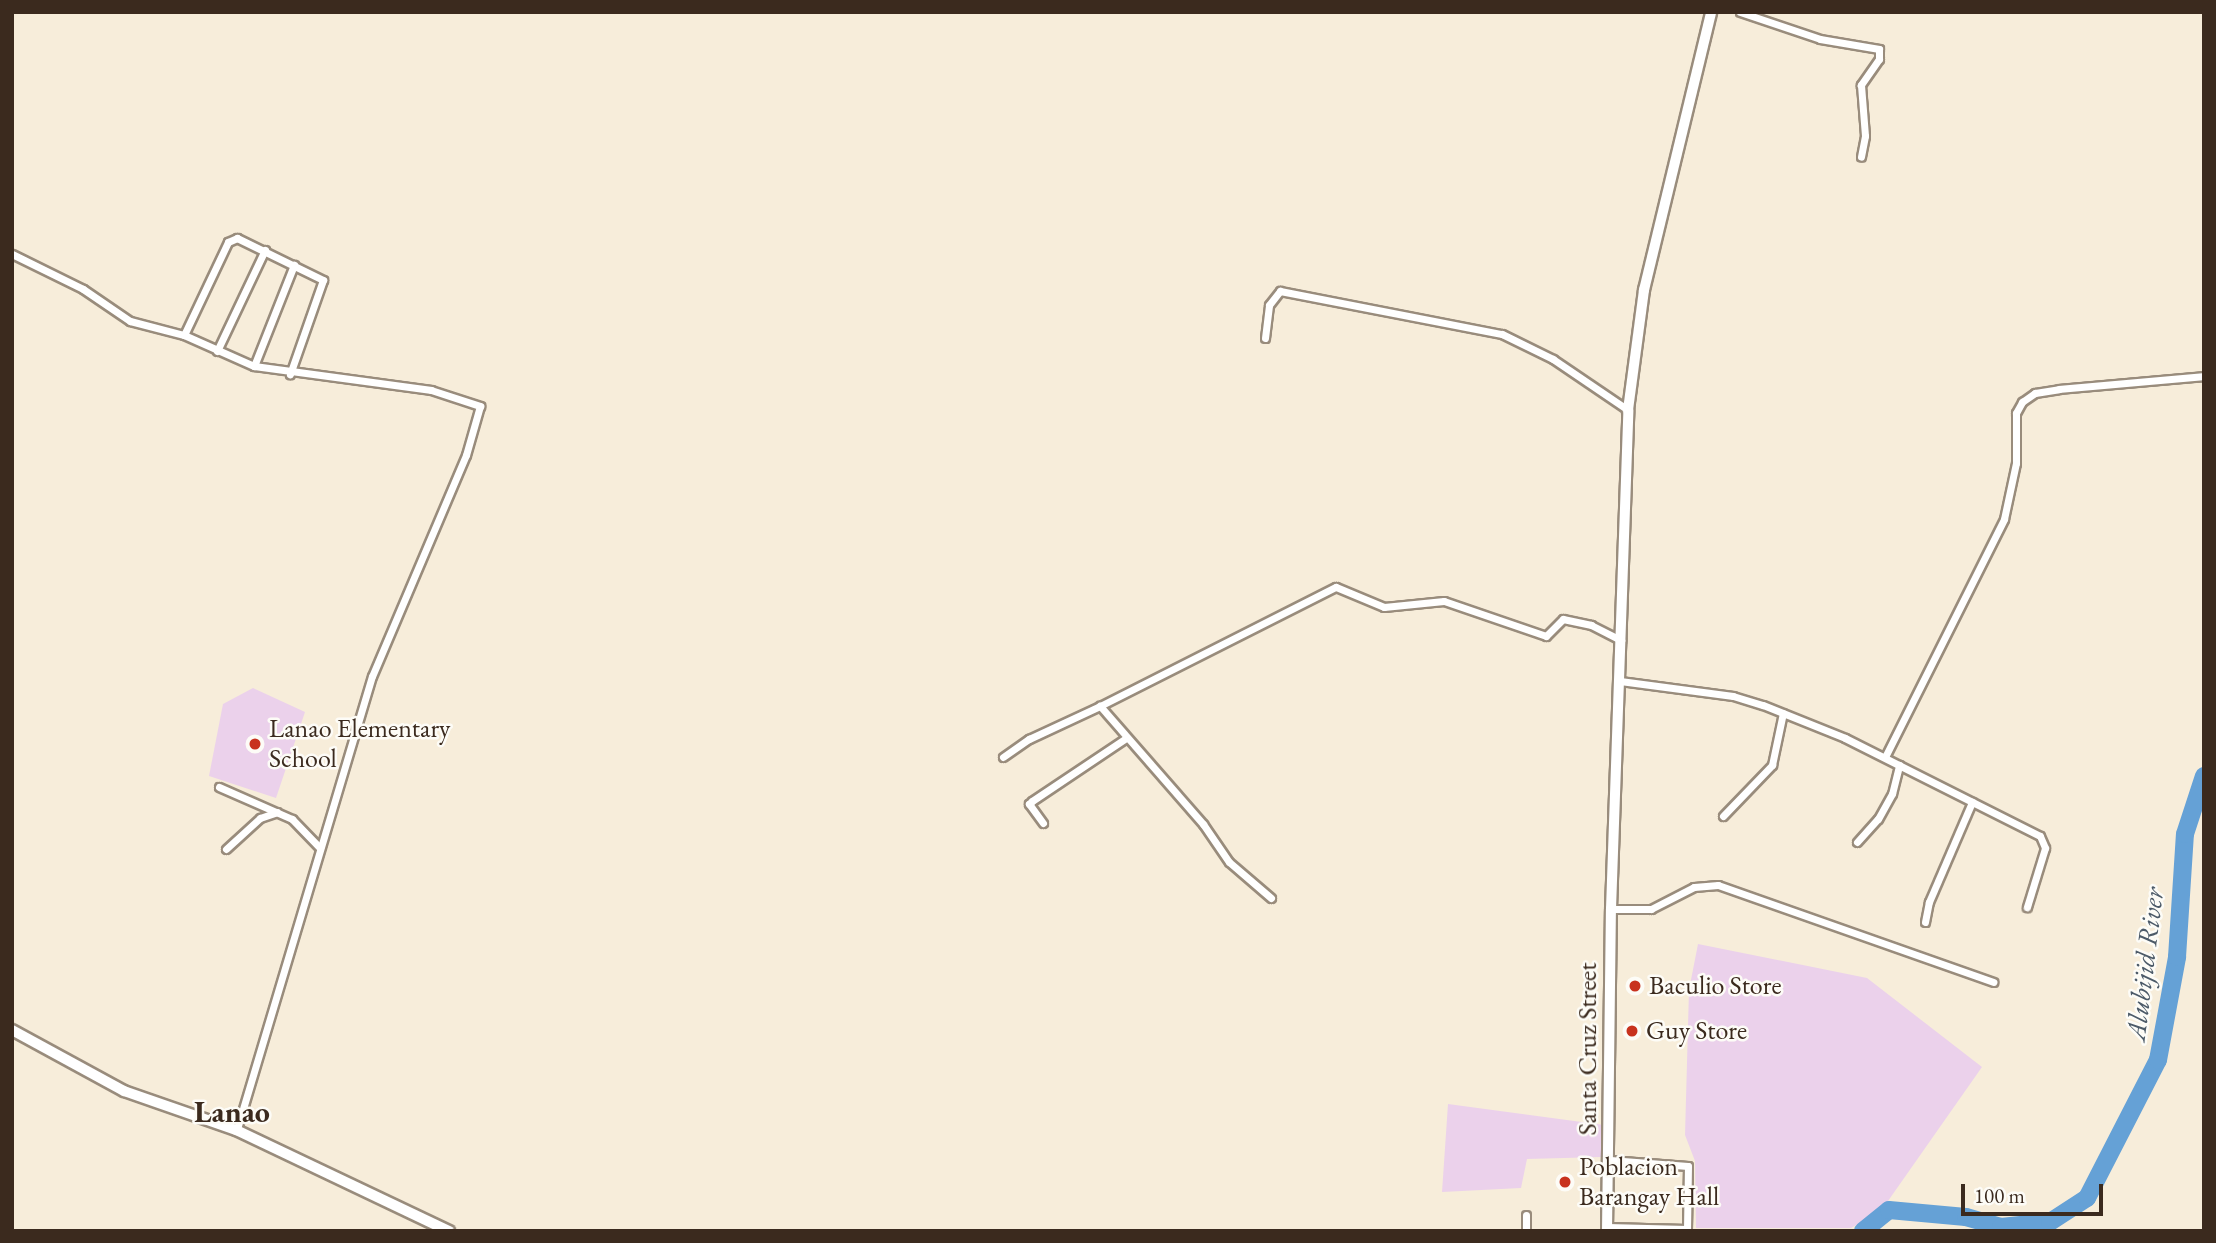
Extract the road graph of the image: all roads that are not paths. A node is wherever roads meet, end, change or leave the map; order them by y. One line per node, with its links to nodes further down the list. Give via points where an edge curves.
1 (1711, 12): 13 (street, Santa Cruz Street, via 1644,290)
2 (1740, 12): 3 (street, via 1820,39 1879,49 1879,59 1861,85 1865,136)
3 (1861, 157)
4 (265, 250): 6 (street); 7 (street, via 230,240); 9 (street)
5 (12, 254): 7 (street, via 83,289 130,321)
6 (294, 265): 10 (street); 11 (street, via 324,283)
7 (184, 335): 9 (street)
8 (1265, 338): 13 (street, via 1269,305 1280,290 1502,334 1553,359)
9 (218, 351): 10 (street)
10 (254, 366): 11 (street)
11 (290, 374): 28 (street, via 430,390 470,399 481,411 372,677)
12 (2204, 376): 20 (street, via 2059,389 2035,393 2022,401 2016,413 2016,463 2004,519)
13 (1628, 410): 14 (street, Santa Cruz Street)
14 (1622, 640): 15 (street, Santa Cruz Street); 16 (street, via 1591,625 1563,619 1546,636 1444,601 1384,607 1336,587)
15 (1620, 681): 17 (street, via 1733,696); 32 (street, Santa Cruz Street)
16 (1100, 706): 18 (street); 19 (street, via 1029,739)
17 (1783, 713): 20 (street); 25 (street, via 1772,765)
18 (1126, 738): 26 (street, via 1032,800 1029,804); 30 (street, via 1203,824 1229,862)
19 (1003, 757)
20 (1885, 757): 21 (street)
21 (1899, 765): 23 (street); 27 (street, via 1892,794)
22 (219, 788): 24 (street)
23 (1972, 802): 31 (street, via 2044,839); 33 (street, via 1929,901)
24 (278, 812): 28 (street, via 298,824); 29 (street, via 260,818)
25 (1723, 816)
26 (1043, 823)
27 (1857, 842)
28 (319, 847): 36 (street)
29 (226, 849)
30 (1271, 898)
31 (2027, 907)
32 (1611, 909): 34 (street, via 1651,909 1694,887 1718,885); 37 (street, Santa Cruz Street)
33 (1925, 922)
34 (1993, 982)
35 (12, 1030): 36 (street, via 124,1091)
36 (237, 1130): 41 (street)
37 (1610, 1160): 39 (street, Santa Cruz Street); 40 (street, via 1688,1166)
38 (1526, 1215): 42 (street)
39 (1607, 1229): 40 (street)
40 (1687, 1230)
41 (449, 1231)
42 (1526, 1231)

